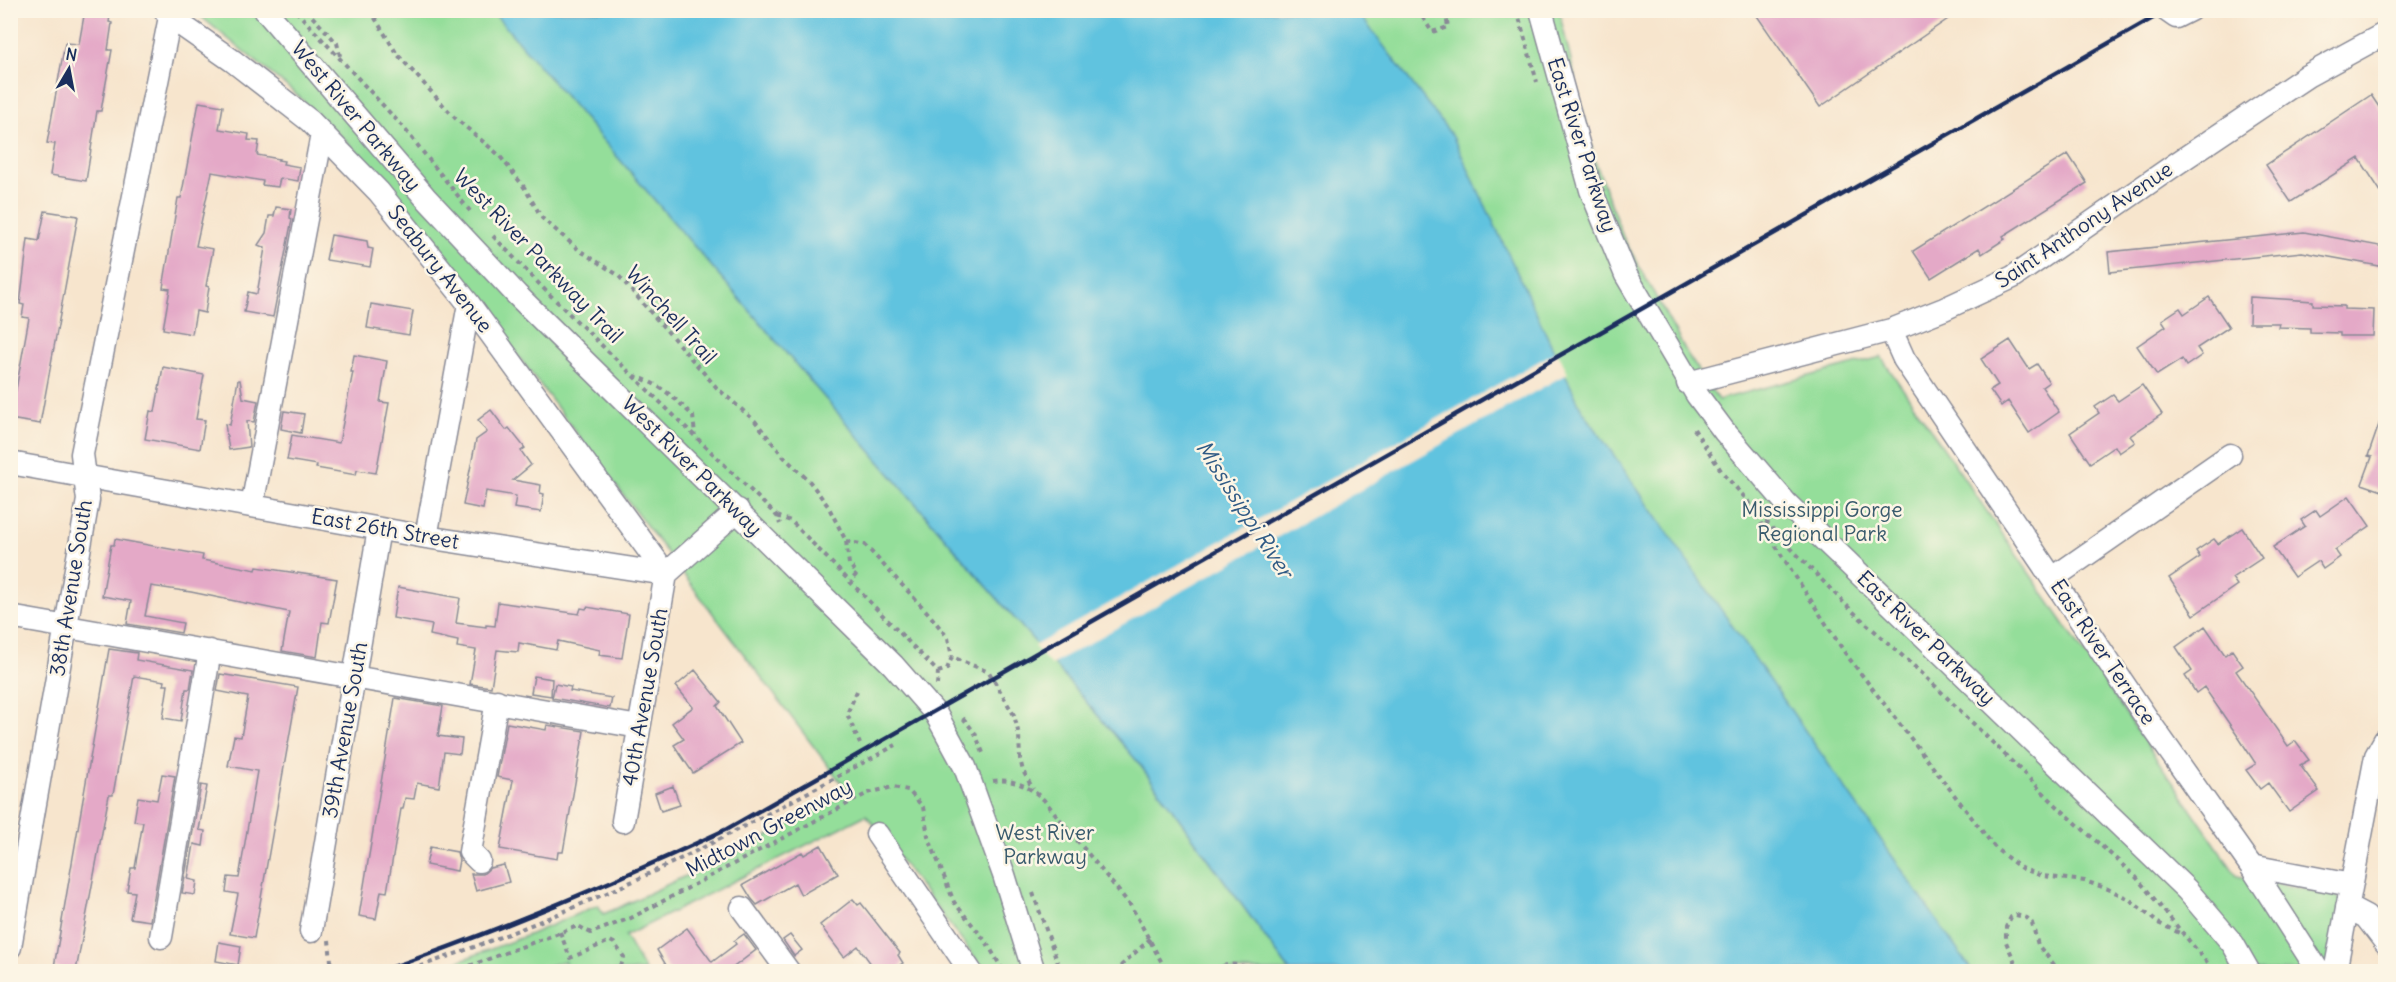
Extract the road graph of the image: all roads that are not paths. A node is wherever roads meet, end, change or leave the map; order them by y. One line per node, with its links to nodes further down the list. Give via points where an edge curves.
1 (265, 10): 15 (street, West River Parkway, via 432,205 518,295)
2 (1540, 10): 10 (street, East River Parkway, via 1591,190 1626,275)
3 (2166, 10): 4 (street, via 2176,17)
4 (2190, 10)
5 (168, 14): 7 (street, Seabury Avenue, via 233,60); 13 (street, 38th Avenue South, via 82,454)
6 (2385, 33): 9 (street, Saint Anthony Avenue, via 2307,76 2013,277)
7 (322, 134): 8 (street, Seabury Avenue, via 379,192); 14 (street)
8 (469, 304): 17 (street); 18 (street, Seabury Avenue)
9 (1891, 330): 10 (street, Saint Anthony Avenue); 19 (street, East River Terrace, via 1904,359)
10 (1688, 383): 41 (street, East River Parkway, via 1786,503 2187,890 2233,944)
11 (2230, 455): 19 (street)
12 (10, 463): 13 (street, East 26th Street)
13 (86, 477): 14 (street, East 26th Street); 21 (street, 38th Avenue South, via 88,500)
14 (252, 506): 16 (street, East 26th Street)
15 (738, 510): 18 (street); 40 (street, West River Parkway, via 893,665 936,714 965,767)
16 (379, 529): 17 (street, East 26th Street); 23 (street, 39th Avenue South)
17 (426, 537): 18 (street, East 26th Street)
18 (666, 574): 25 (street, 40th Avenue South)
19 (2053, 578): 30 (street, East River Terrace)
20 (10, 616): 21 (street)
21 (67, 625): 22 (street); 37 (street, 38th Avenue South)
22 (210, 651): 23 (street); 35 (street)
23 (354, 675): 24 (street); 34 (street, 39th Avenue South)
24 (497, 701): 25 (street); 29 (street, via 470,852)
25 (639, 727): 27 (street, 40th Avenue South)
26 (2385, 740): 31 (street, via 2376,756)
27 (623, 821)
28 (877, 834): 39 (street)
29 (479, 861)
30 (2251, 866): 31 (street); 42 (street, East River Terrace)
31 (2351, 885): 32 (street)
32 (2348, 907): 36 (street, via 2366,917); 43 (street)
33 (742, 908): 38 (street)
34 (311, 931)
35 (161, 937)
36 (2385, 943)
37 (10, 947)
38 (789, 972)
39 (971, 972)
40 (1034, 972)
41 (2249, 972)
42 (2319, 972)
43 (2335, 972)

